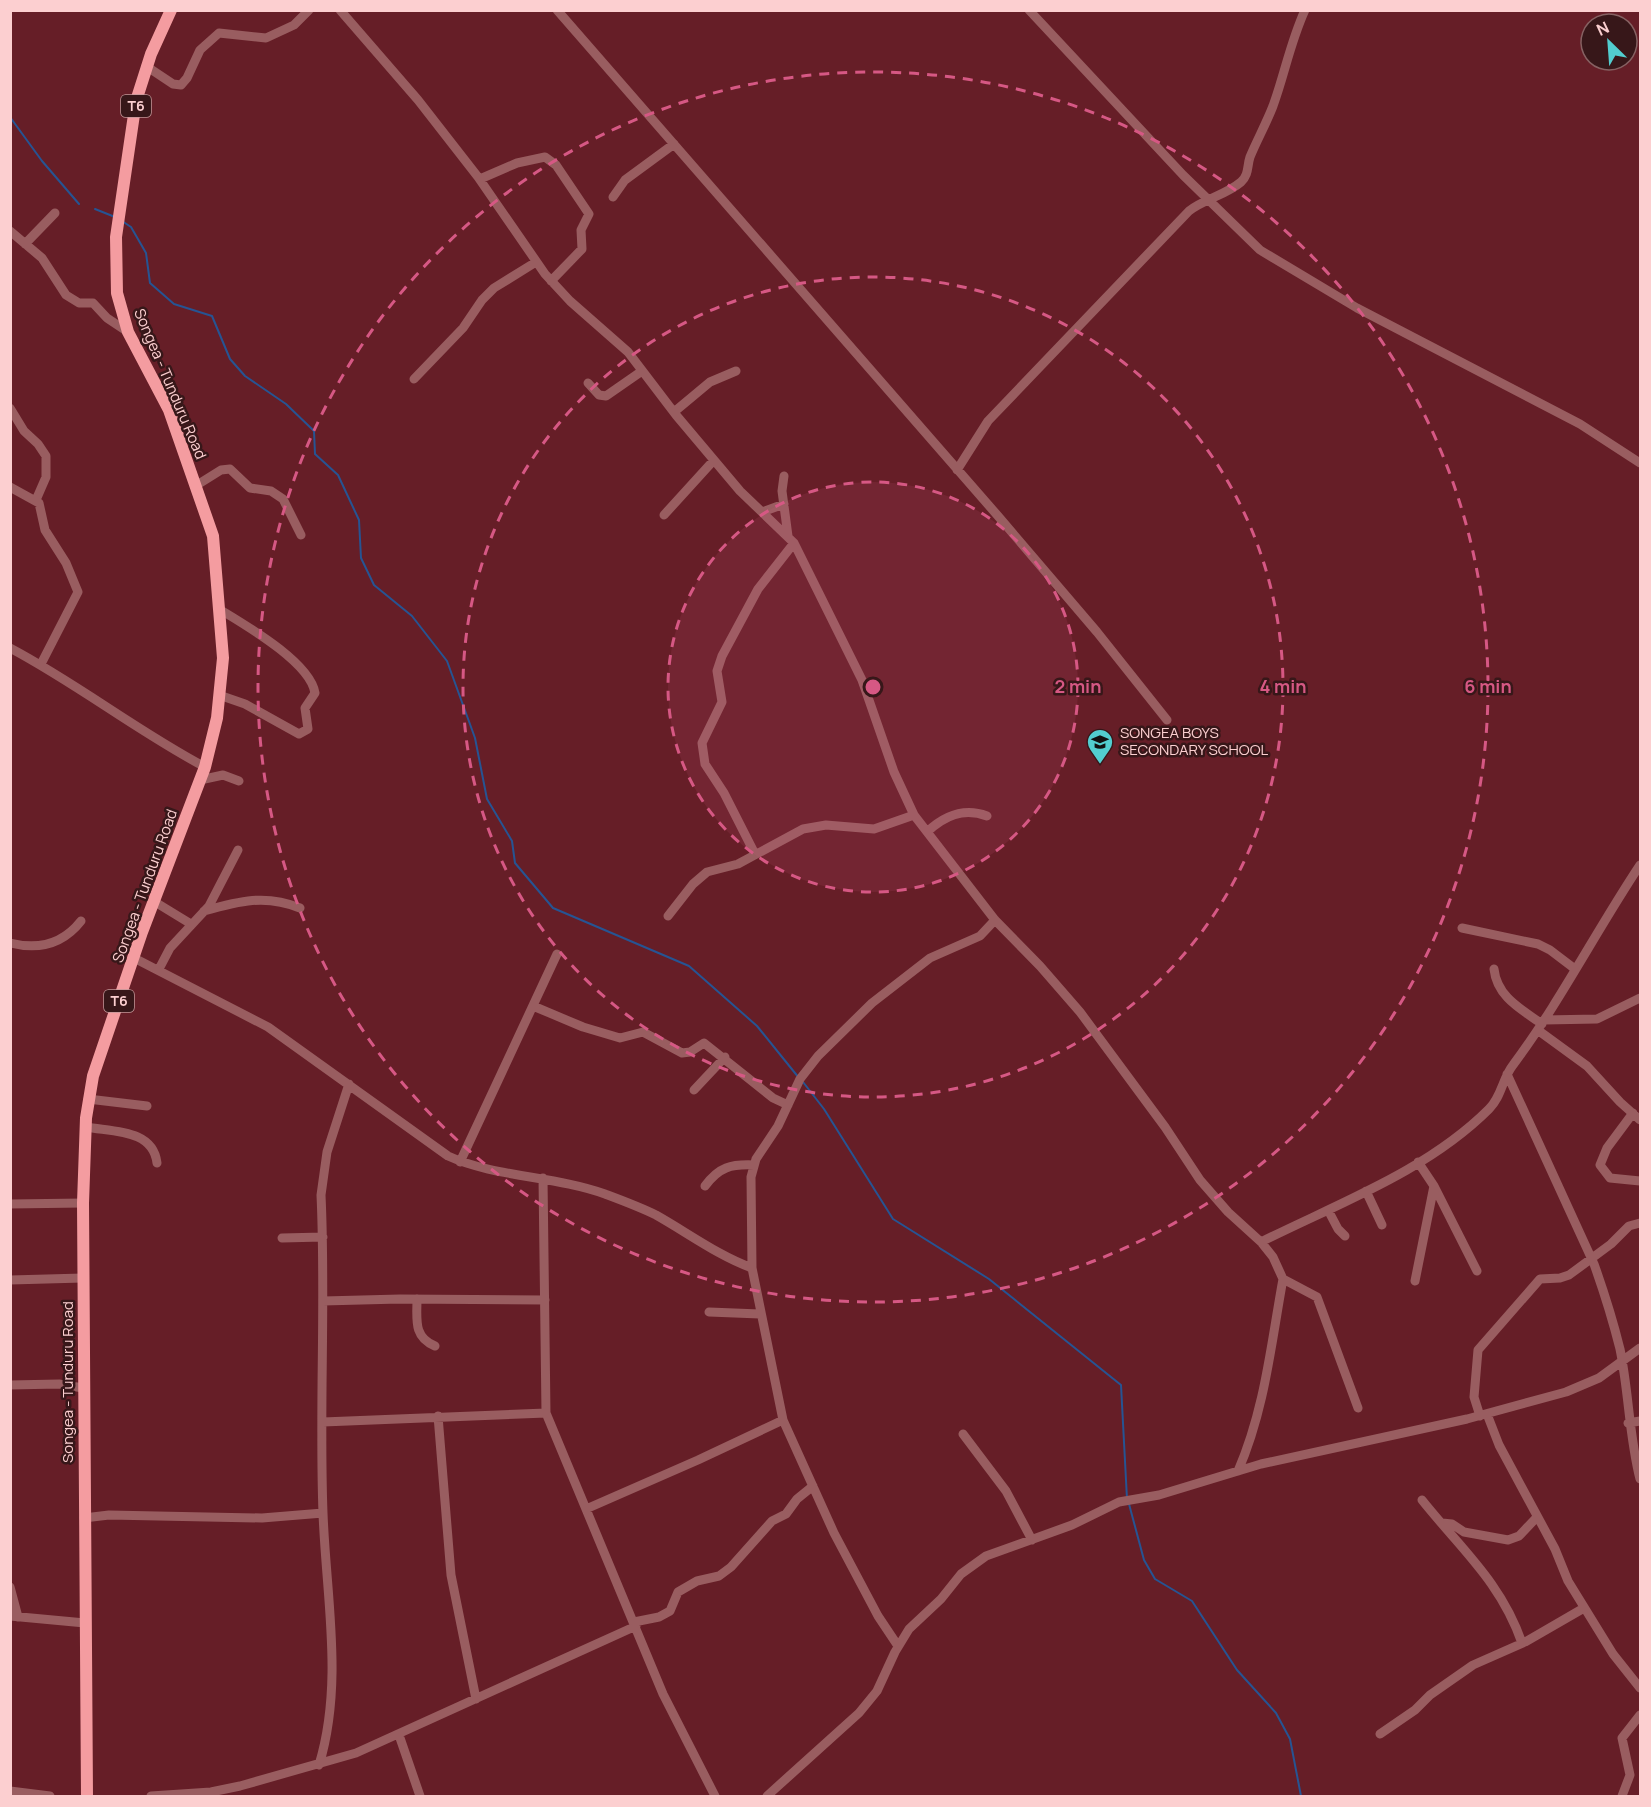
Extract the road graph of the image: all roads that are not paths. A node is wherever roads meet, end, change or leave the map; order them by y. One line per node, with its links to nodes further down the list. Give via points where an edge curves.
1 (171, 10): 7 (highway, Songea - Tunduru Road / T6)
2 (309, 10): 7 (street, via 294,25 266,38 219,33 200,50 181,85)
3 (340, 10): 9 (street)
4 (1029, 10): 11 (street)
5 (1305, 10): 11 (street, via 1246,175 1240,183)
6 (561, 12): 8 (street)
7 (146, 66): 17 (highway, Songea - Tunduru Road / T6, via 136,101 116,237 117,293)
8 (674, 144): 10 (street, via 625,180); 26 (street)
9 (480, 179): 15 (street); 16 (street, via 538,157 551,159 566,179 590,214 581,230 582,249)
10 (613, 197)
11 (1209, 201): 25 (street, via 1260,250 1296,273 1580,424); 26 (street, via 1189,211 988,421)
12 (55, 213): 14 (street)
13 (10, 231): 14 (street)
14 (25, 244): 17 (street, via 42,258 66,295 79,303 93,303)
15 (536, 262): 16 (street); 20 (street, via 494,288 463,328)
16 (551, 281): 18 (street, via 628,352)
17 (128, 332): 28 (highway, Songea - Tunduru Road / T6, via 169,410)
18 (642, 371): 21 (street, via 606,396 599,395); 23 (street)
19 (736, 371): 23 (street, via 710,382)
20 (414, 379)
21 (588, 383)
22 (10, 408): 30 (street, via 46,456 45,477)
23 (674, 412): 24 (street)
24 (714, 460): 32 (street); 33 (street)
25 (1641, 463)
26 (957, 470): 40 (street, via 1098,632)
27 (783, 476): 31 (street)
28 (197, 485): 34 (street, via 221,470 230,469 250,488 271,491 282,499); 36 (highway, Songea - Tunduru Road / T6, via 213,536)
29 (10, 487): 30 (street)
30 (36, 500): 38 (street, via 45,530 66,563 78,592)
31 (784, 504): 32 (street); 35 (street)
32 (762, 512): 35 (street)
33 (664, 515)
34 (302, 535)
35 (791, 540): 44 (street, via 862,680 894,772); 48 (street, via 758,589 722,656 717,671 722,702 702,743 705,764)
36 (219, 609): 39 (highway, Songea - Tunduru Road / T6, via 223,658); 39 (street, via 291,660 306,675 315,693 305,708 308,729 299,734 245,704)
37 (10, 648): 38 (street)
38 (41, 664): 41 (street, via 157,742)
39 (219, 695): 41 (highway, Songea - Tunduru Road / T6)
40 (1167, 720)
41 (205, 767): 42 (highway, Songea - Tunduru Road / T6)
42 (200, 780): 43 (street, via 223,775); 50 (highway, Songea - Tunduru Road / T6)
43 (239, 781)
44 (914, 815): 46 (street); 48 (street, via 874,829 826,825 803,829)
45 (987, 816): 46 (street, via 971,811 942,818)
46 (927, 832): 54 (street)
47 (238, 850): 52 (street)
48 (755, 854): 53 (street, via 738,864 707,872)
49 (1641, 865): 63 (street)
50 (155, 902): 56 (street); 60 (highway, Songea - Tunduru Road / T6)
51 (300, 909): 52 (street, via 268,899 237,901)
52 (204, 911): 56 (street)
53 (668, 916)
54 (995, 920): 72 (street, via 980,936 932,956 872,1003 818,1056 800,1079); 93 (street, via 1080,1012 1200,1180)
55 (81, 921): 58 (street, via 72,932 49,944)
56 (191, 924): 61 (street, via 170,948)
57 (1462, 928): 63 (street, via 1538,944)
58 (10, 943)
59 (557, 954): 65 (street)
60 (134, 958): 61 (street); 71 (highway, Songea - Tunduru Road / T6)
61 (159, 969): 69 (street, via 268,1027)
62 (1494, 969): 66 (street, via 1504,996)
63 (1575, 969): 66 (street)
64 (1641, 998): 66 (street, via 1597,1019)
65 (533, 1006): 67 (street, via 583,1028 620,1038 643,1032 682,1053 704,1043); 76 (street)
66 (1542, 1025): 68 (street); 74 (street)
67 (725, 1057): 70 (street); 72 (street, via 773,1098)
68 (1507, 1074): 77 (street, via 1500,1096 1491,1108 1451,1143); 94 (street)
69 (350, 1083): 76 (street); 91 (street, via 325,1164 321,1195)
70 (694, 1090)
71 (88, 1099): 73 (street); 75 (highway, Songea - Tunduru Road / T6)
72 (788, 1105): 79 (street)
73 (147, 1106)
74 (1637, 1116): 81 (street, via 1607,1148 1600,1166 1610,1178)
75 (86, 1127): 78 (street, via 142,1138 153,1147); 85 (highway, Songea - Tunduru Road / T6)
76 (460, 1162): 80 (street)
77 (1418, 1162): 83 (street); 84 (street)
78 (157, 1163)
79 (754, 1165): 82 (street, via 727,1166); 95 (street)
80 (543, 1178): 95 (street, via 603,1193 654,1214 731,1260); 102 (street)
81 (1641, 1181)
82 (705, 1186)
83 (1434, 1186): 96 (street); 100 (street)
84 (1366, 1191): 87 (street); 89 (street)
85 (83, 1203): 86 (street); 97 (highway, Songea - Tunduru Road / T6)
86 (10, 1204)
87 (1328, 1210): 90 (street); 93 (street)
88 (1641, 1223): 94 (street, via 1629,1226)
89 (1382, 1226)
90 (1346, 1236)
91 (323, 1237): 92 (street); 103 (street)
92 (282, 1238)
93 (1261, 1242): 98 (street)
94 (1591, 1257): 108 (street); 113 (street, via 1565,1277 1543,1277 1535,1282 1478,1350 1474,1397)
95 (752, 1268): 105 (street)
96 (1477, 1271)
97 (83, 1278): 99 (street); 110 (highway, Songea - Tunduru Road / T6)
98 (1283, 1279): 111 (street, via 1317,1297); 120 (street, via 1267,1380)
99 (10, 1280)
100 (1415, 1281)
101 (417, 1299): 102 (street); 103 (street); 106 (street, via 418,1332)
102 (545, 1300): 112 (street)
103 (323, 1301): 116 (street)
104 (709, 1312): 105 (street)
105 (760, 1314): 115 (street)
106 (435, 1346)
107 (1641, 1348): 108 (street)
108 (1622, 1364): 113 (street, via 1566,1392); 118 (street)
109 (10, 1385): 110 (street, via 59,1384)
110 (83, 1388): 127 (highway, Songea - Tunduru Road / T6)
111 (1358, 1408)
112 (546, 1413): 114 (street); 124 (street)
113 (1484, 1415): 120 (street); 126 (street)
114 (438, 1416): 116 (street); 138 (street, via 451,1575)
115 (783, 1420): 122 (street); 124 (street)
116 (322, 1422): 125 (street)
117 (1641, 1422): 118 (street)
118 (1628, 1423): 121 (street)
119 (963, 1434): 129 (street, via 1006,1491)
120 (1238, 1470): 129 (street, via 1119,1502)
121 (1641, 1479)
122 (813, 1486): 134 (street, via 786,1514 772,1521 731,1567 719,1576 697,1581 678,1592 666,1615); 136 (street, via 878,1616)
123 (1422, 1500): 128 (street)
124 (586, 1509): 134 (street)
125 (323, 1513): 127 (street, via 262,1518); 142 (street, via 333,1667 330,1720)
126 (1537, 1517): 128 (street, via 1519,1536 1508,1540 1464,1532); 131 (street)
127 (84, 1518): 133 (highway, Songea - Tunduru Road / T6)
128 (1442, 1523): 135 (street, via 1496,1587)
129 (1032, 1540): 136 (street, via 972,1563 941,1599 917,1619)
130 (10, 1587): 132 (street)
131 (1584, 1608): 135 (street); 137 (street, via 1613,1654)
132 (14, 1616): 133 (street)
133 (85, 1623): 145 (highway, Songea - Tunduru Road / T6)
134 (635, 1624): 138 (street); 148 (street, via 663,1694)
135 (1522, 1643): 140 (street, via 1473,1665)
136 (898, 1646): 149 (street, via 877,1691 859,1713)
137 (1641, 1688)
138 (476, 1699): 141 (street)
139 (1641, 1715): 150 (street, via 1622,1738 1630,1775)
140 (1380, 1734)
141 (399, 1735): 142 (street); 147 (street)
142 (319, 1765): 146 (street, via 211,1792)
143 (10, 1791): 144 (street)
144 (50, 1797)
145 (87, 1797)
146 (152, 1797)
147 (420, 1797)
148 (715, 1797)
149 (767, 1797)
150 (1622, 1797)

